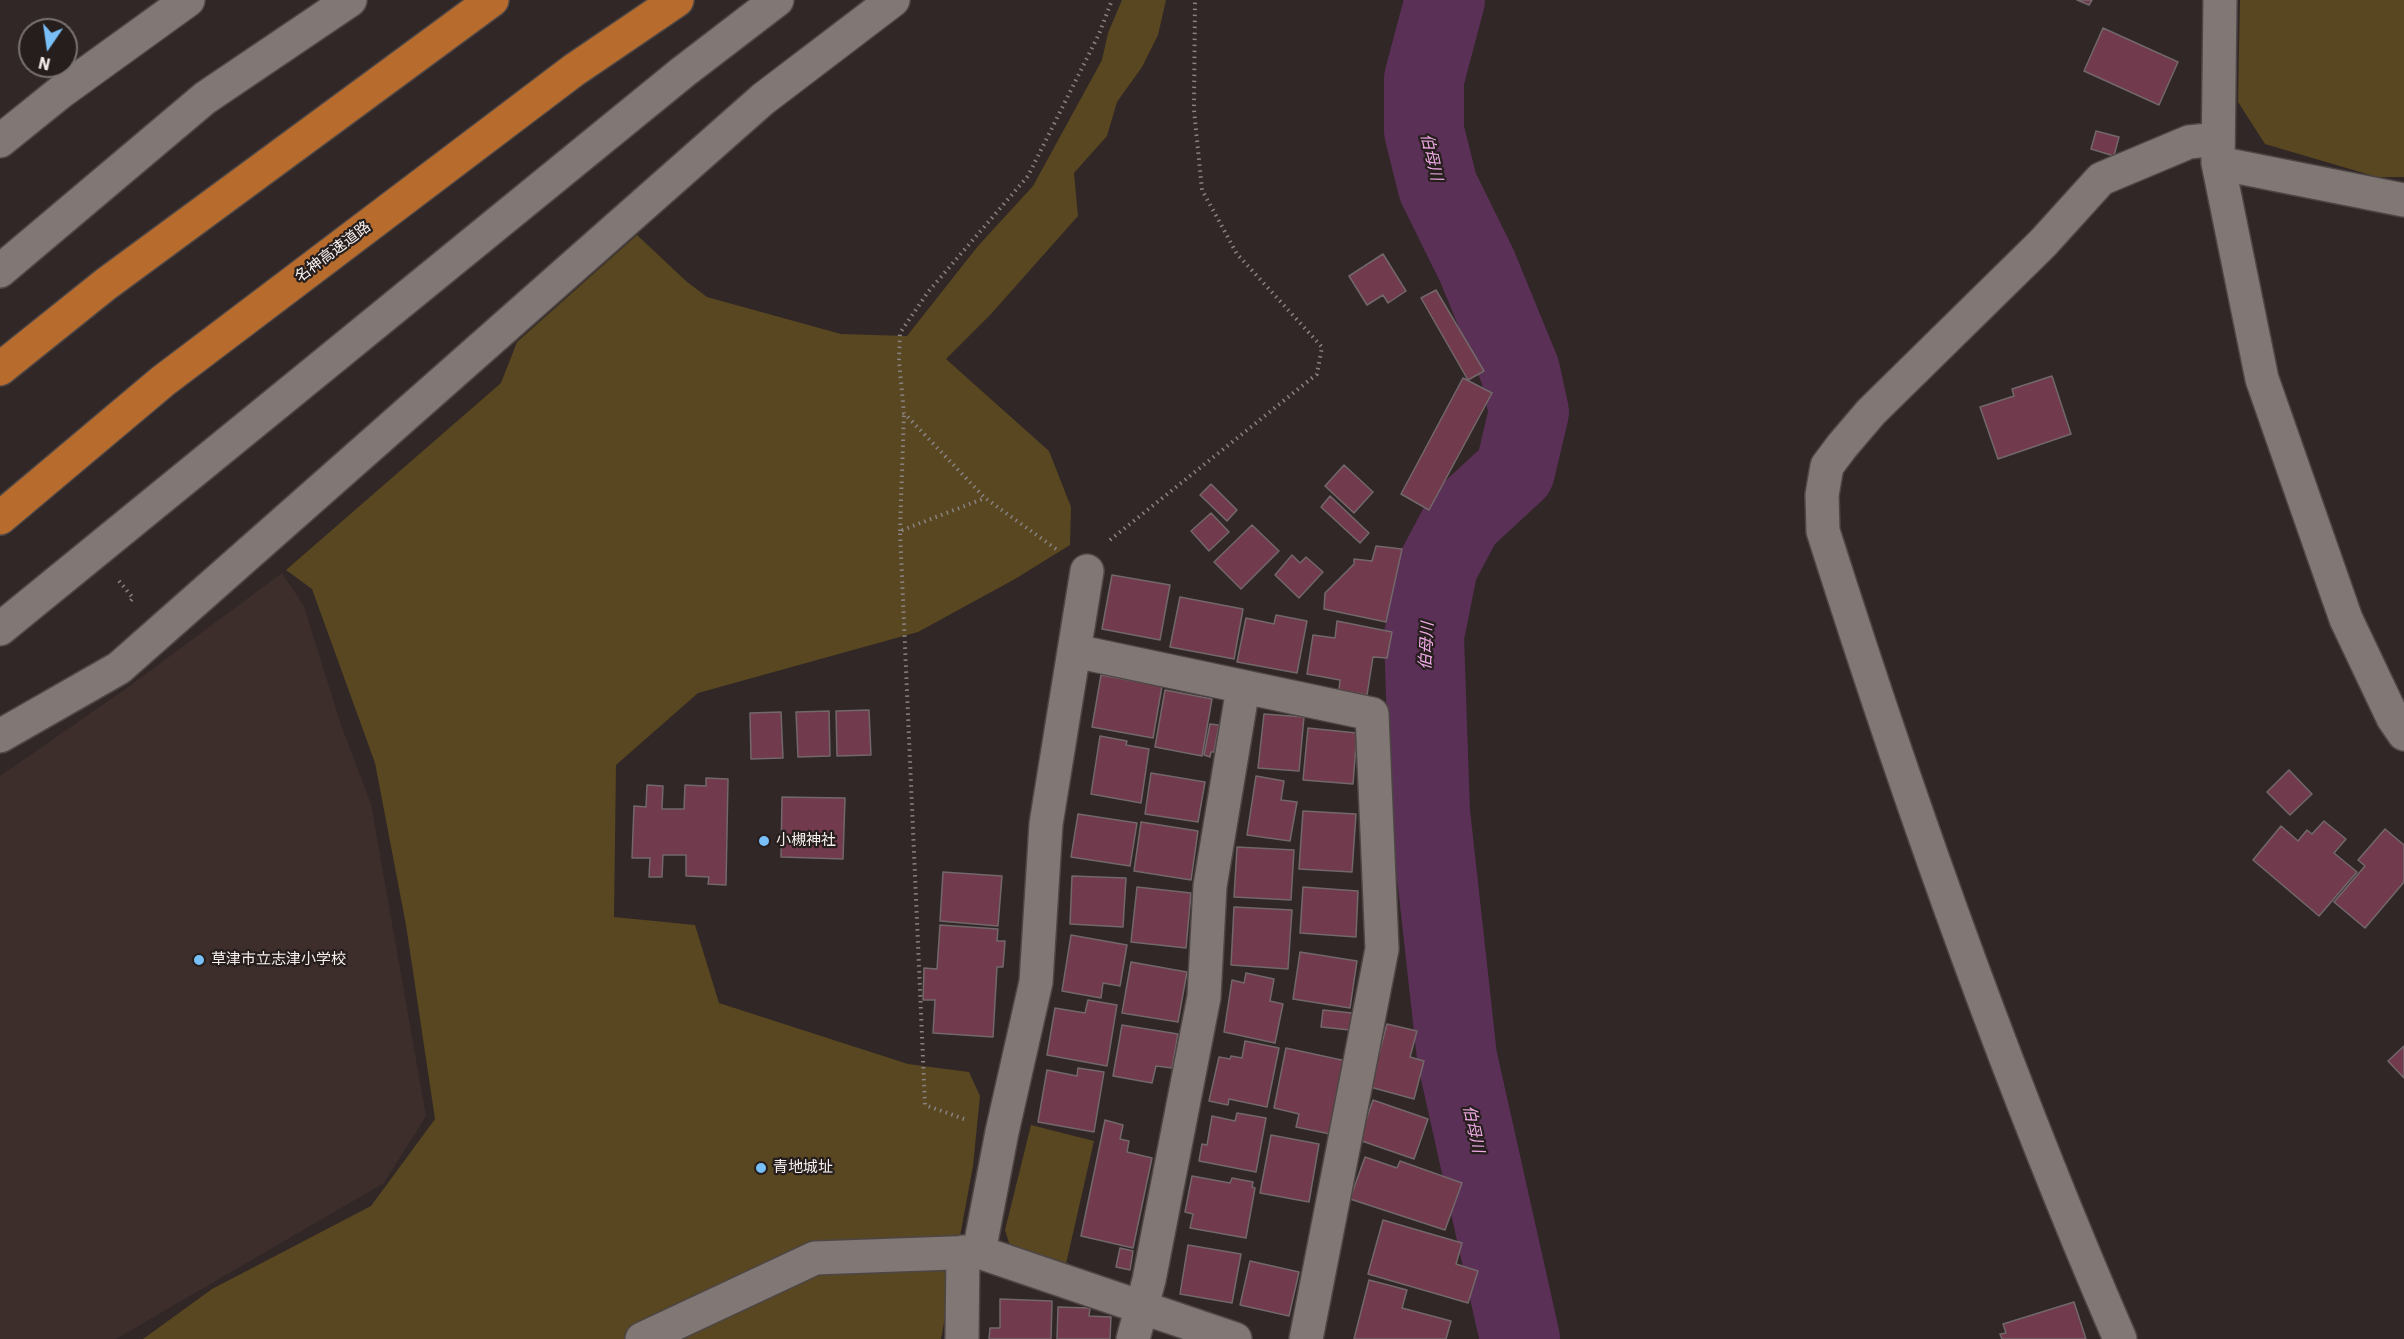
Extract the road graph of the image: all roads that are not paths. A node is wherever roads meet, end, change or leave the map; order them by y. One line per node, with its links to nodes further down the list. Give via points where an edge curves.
1 (188, 0): 8 (street)
2 (350, 0): 11 (street, via 205,98)
3 (492, 0): 12 (highway, via 106,284)
4 (677, 0): 13 (highway, 名神高速道路, via 574,70 163,381)
5 (777, 0): 15 (street, via 682,72)
6 (893, 0): 19 (street, via 763,99 118,668)
7 (2220, 0): 9 (street)
8 (0, 141)
9 (2218, 151): 10 (street); 18 (street, via 2262,379 2346,619); 27 (street, via 2189,142 2101,179 2043,243 1871,412 1827,466 1822,495 1823,531 1928,847 2032,1122)
10 (2404, 200)
11 (0, 271)
12 (0, 369)
13 (0, 518)
14 (1087, 571): 16 (street)
15 (0, 628)
16 (1075, 651): 17 (street); 20 (street, via 1047,824 1036,982)
17 (1243, 688): 21 (street, via 1210,886 1204,997); 26 (street, via 1372,714 1382,949)
18 (2404, 734)
19 (0, 736)
20 (971, 1252): 21 (street); 22 (street, via 815,1258); 23 (street)
21 (1143, 1308): 24 (street); 25 (street)
22 (642, 1339)
23 (962, 1339)
24 (1133, 1339)
25 (1235, 1339)
26 (1306, 1339)
27 (2120, 1339)

